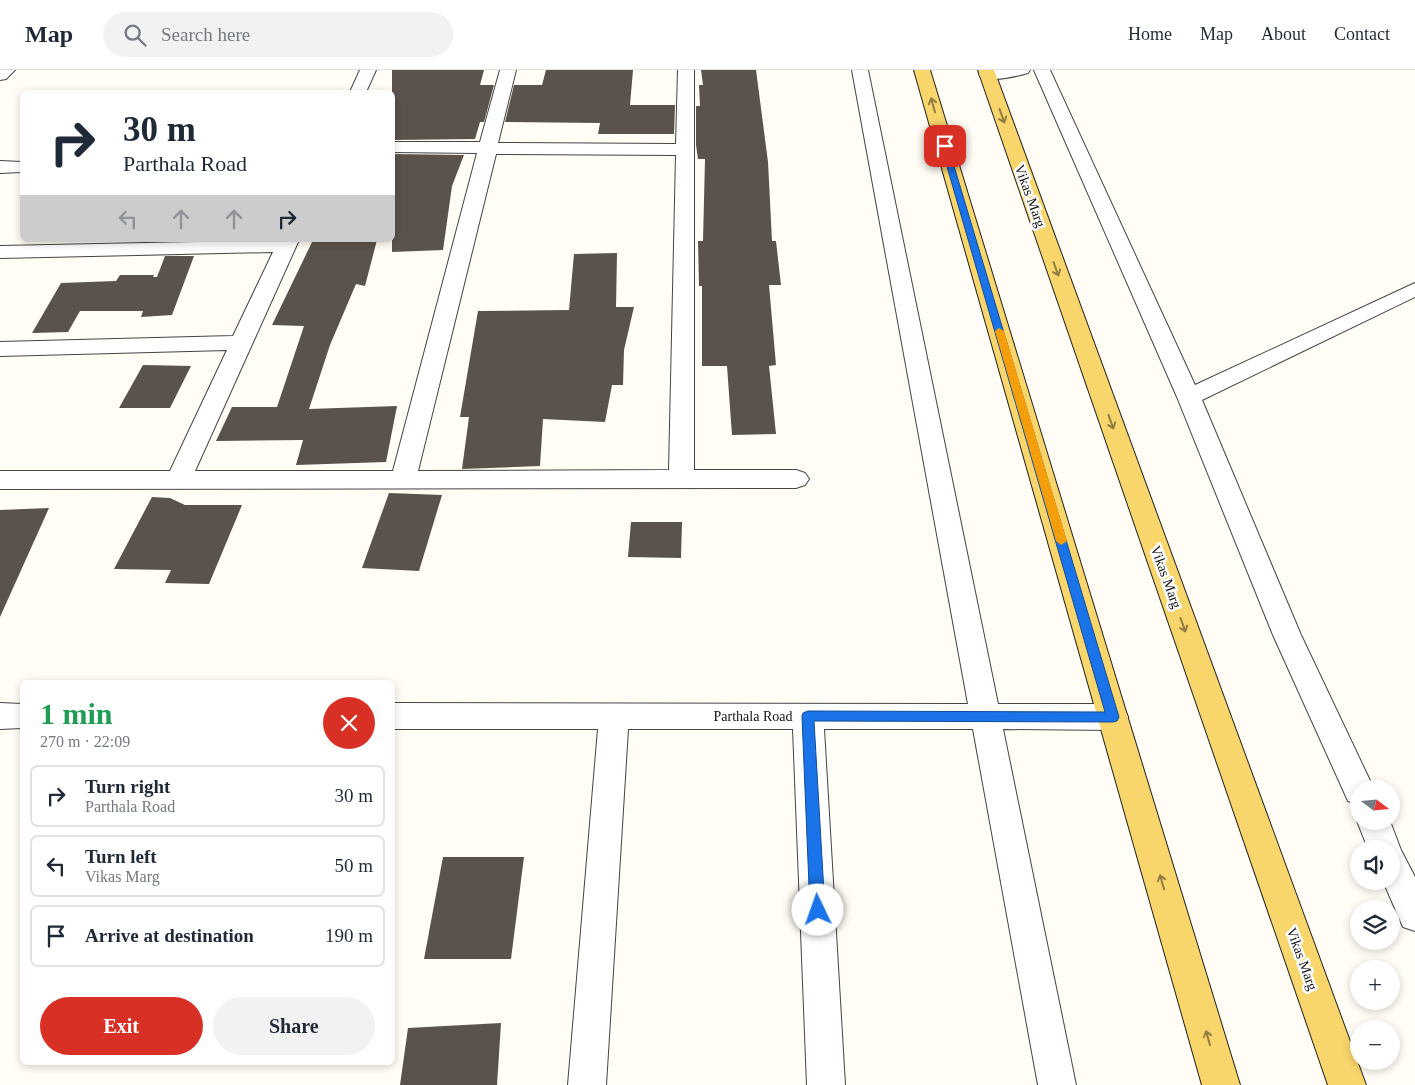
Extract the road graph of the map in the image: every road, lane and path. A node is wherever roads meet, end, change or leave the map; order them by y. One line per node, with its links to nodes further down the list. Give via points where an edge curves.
1 (7, 70): 10 (street)
2 (368, 70): 11 (street)
3 (508, 70): 13 (street)
4 (686, 70): 14 (street)
5 (860, 70): 33 (street)
6 (922, 70): 34 (main road, one-way to 6)
7 (1022, 70): 9 (street)
8 (1042, 70): 22 (street)
9 (986, 72): 42 (main road, Vikas Marg, one-way to 42)
10 (0, 75)
11 (359, 90)
12 (395, 147): 13 (street)
13 (488, 148): 14 (street); 23 (street)
14 (685, 150): 24 (street)
15 (0, 167): 16 (street)
16 (20, 167)
17 (288, 243): 18 (street); 20 (street)
18 (0, 252)
19 (1415, 289): 22 (street)
20 (241, 343): 21 (street); 26 (street)
21 (0, 349)
22 (1189, 397): 35 (street, via 1288,635)
23 (403, 479): 24 (street); 26 (street)
24 (681, 479): 27 (street)
25 (0, 480): 26 (street)
26 (178, 480)
27 (796, 480)
28 (0, 716): 29 (street)
29 (20, 716)
30 (395, 716): 31 (street, Parthala Road)
31 (614, 716): 32 (street, Parthala Road); 38 (street)
32 (808, 716): 33 (street, Parthala Road); 39 (street)
33 (985, 716): 34 (street, Parthala Road); 40 (street)
34 (1113, 717): 41 (main road, one-way to 34)
35 (1354, 780)
36 (1400, 880): 37 (street)
37 (1413, 906)
38 (587, 1085)
39 (826, 1085)
40 (1057, 1085)
41 (1221, 1085)
42 (1347, 1085)

